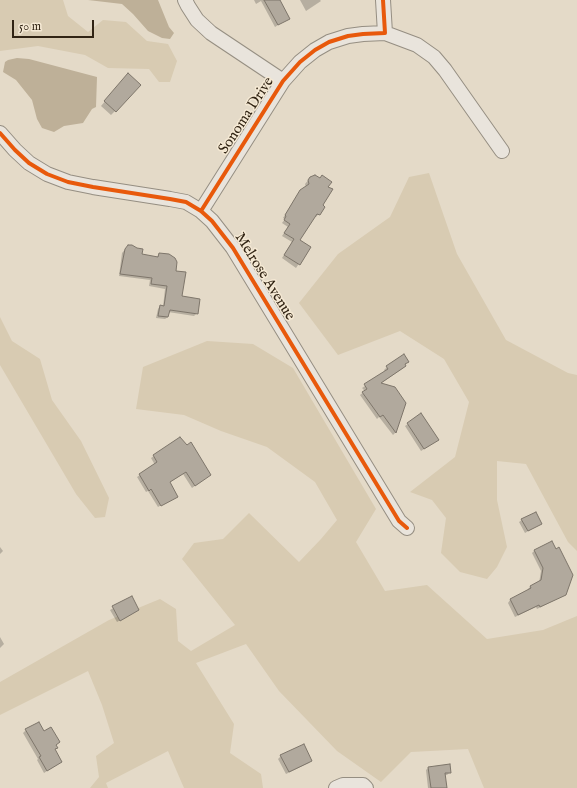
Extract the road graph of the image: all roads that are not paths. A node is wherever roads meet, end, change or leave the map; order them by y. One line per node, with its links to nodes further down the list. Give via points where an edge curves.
1 (186, 0): 4 (street, via 197,20 211,33)
2 (383, 0): 3 (street)
3 (385, 34): 4 (street, Sonoma Drive, via 348,36 329,42 300,62); 6 (street, Sonoma Drive, via 417,45 434,56)
4 (283, 81): 7 (street, Sonoma Drive)
5 (0, 133): 7 (street, Melrose Avenue, via 15,150 47,174 68,182 186,202)
6 (502, 151)
7 (201, 211): 8 (street, Melrose Avenue, via 233,248 399,521)
8 (407, 528)
9 (340, 786): 10 (street)
10 (366, 788)

